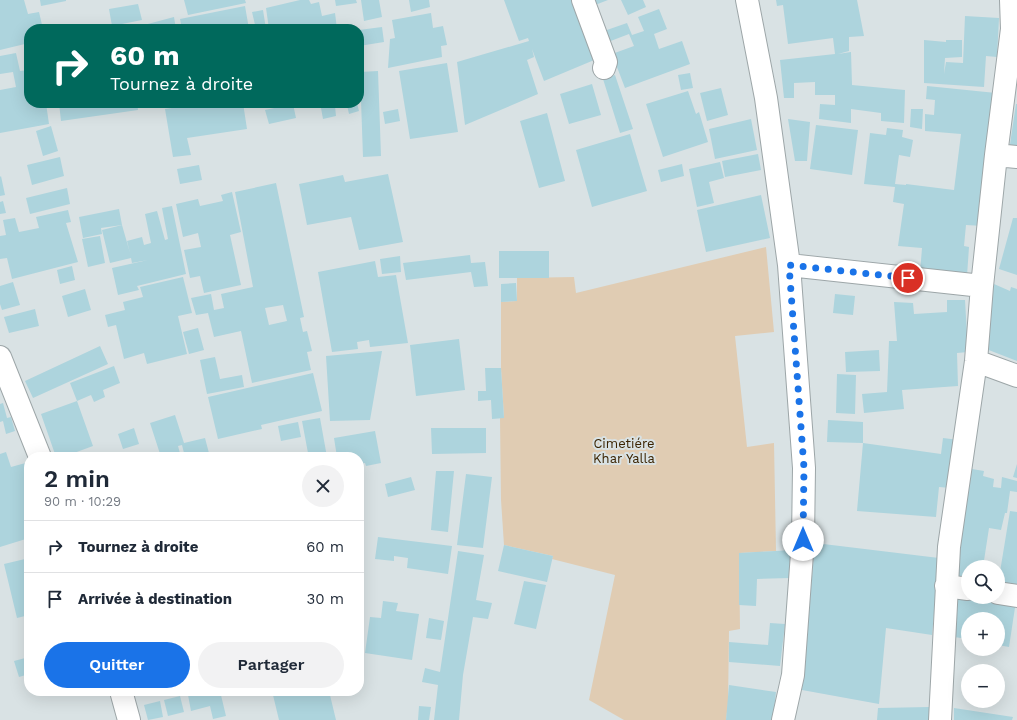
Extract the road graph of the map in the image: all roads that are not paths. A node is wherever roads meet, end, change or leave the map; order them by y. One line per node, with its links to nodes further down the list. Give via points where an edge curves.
1 (583, 0): 4 (street, via 606,62)
2 (747, 0): 6 (street, via 766,98)
3 (1011, 0): 5 (street)
4 (604, 68)
5 (1006, 156): 7 (street)
6 (789, 265): 7 (street); 18 (street, via 804,468 803,540 793,675)
7 (982, 286): 9 (street)
8 (0, 357): 11 (street)
9 (976, 361): 10 (street); 12 (street, via 949,548)
10 (1017, 376)
11 (38, 452)
12 (946, 586): 13 (street); 19 (street)
13 (961, 588)
14 (1005, 594): 15 (street)
15 (1017, 596)
16 (122, 696): 17 (street)
17 (129, 720)
18 (783, 720)
19 (940, 720)

